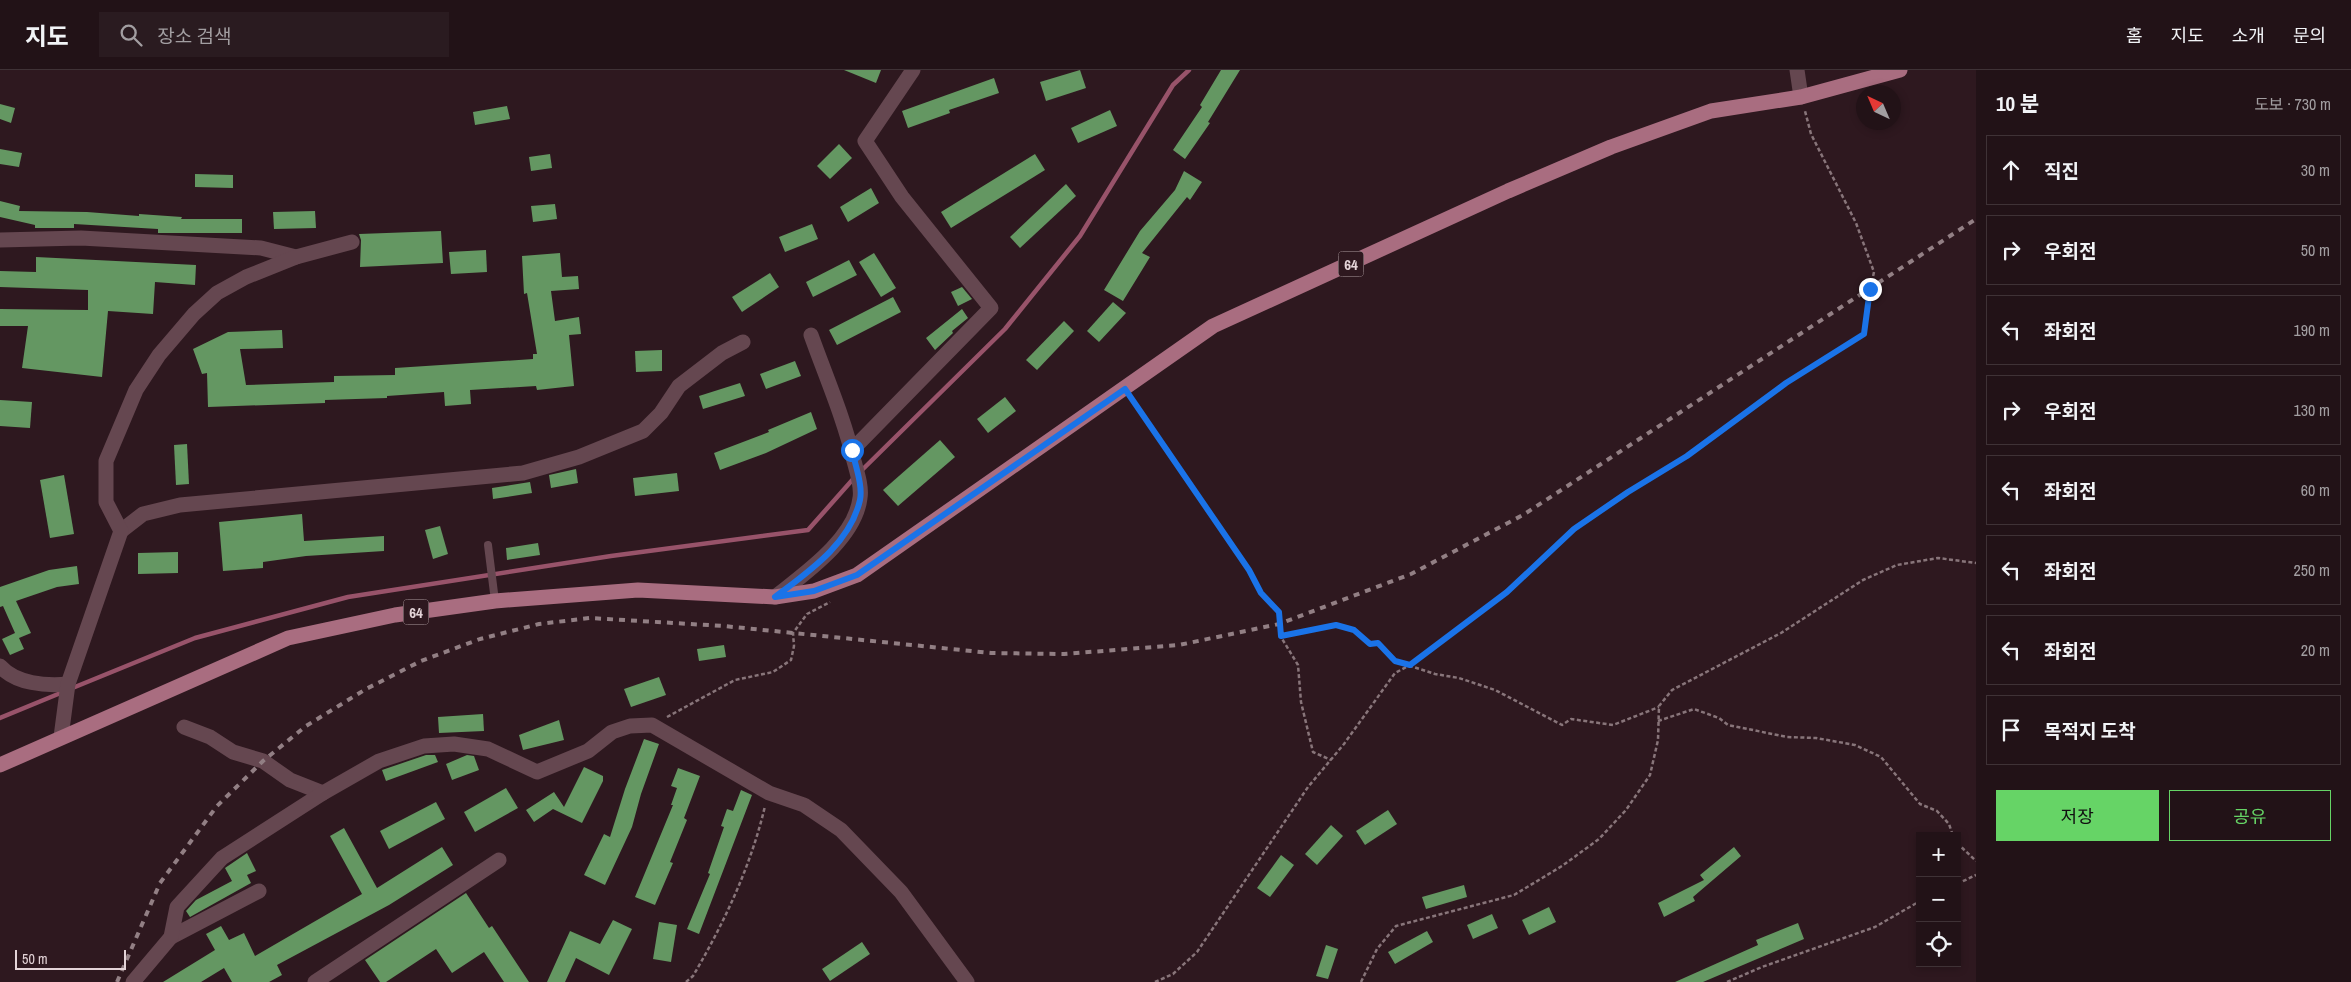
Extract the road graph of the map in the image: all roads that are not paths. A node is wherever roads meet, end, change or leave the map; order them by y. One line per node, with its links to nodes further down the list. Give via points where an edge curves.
1 (913, 70): 10 (street, via 865,141 902,197 991,308)
2 (1797, 70): 4 (street)
3 (1900, 70): 4 (main road, 64)
4 (1801, 97): 14 (main road, 64, via 1711,111 1611,147 1213,326 857,575 814,591)
5 (0, 240): 7 (street, via 81,238 252,247)
6 (352, 242): 7 (street)
7 (296, 256): 11 (street, via 217,293 159,355 136,390 106,461 106,502)
8 (811, 335): 10 (street)
9 (743, 342): 11 (street, via 722,353 679,386 643,431 579,457 522,473 180,505 143,514)
10 (852, 450): 14 (street, via 860,498 852,521 836,545)
11 (121, 531): 16 (street)
12 (488, 545): 13 (lane)
13 (494, 595): 14 (main road, 64, via 638,590); 18 (main road, 64, via 288,638)
14 (775, 597)
15 (0, 666): 16 (street, via 8,674 47,686)
16 (68, 684): 18 (street)
17 (184, 728): 20 (street, via 210,737 233,752 263,761 290,780)
18 (62, 737): 19 (main road, 64)
19 (0, 765)
20 (323, 793): 23 (street, via 222,858 177,907); 26 (street, via 379,761 424,746 454,744 488,749 537,772 588,751 612,732 630,726 652,725 769,793 804,805 841,830 901,892)
21 (499, 860): 25 (street)
22 (258, 891): 23 (street)
23 (171, 937): 24 (street)
24 (133, 982)
25 (315, 982)
26 (967, 982)

